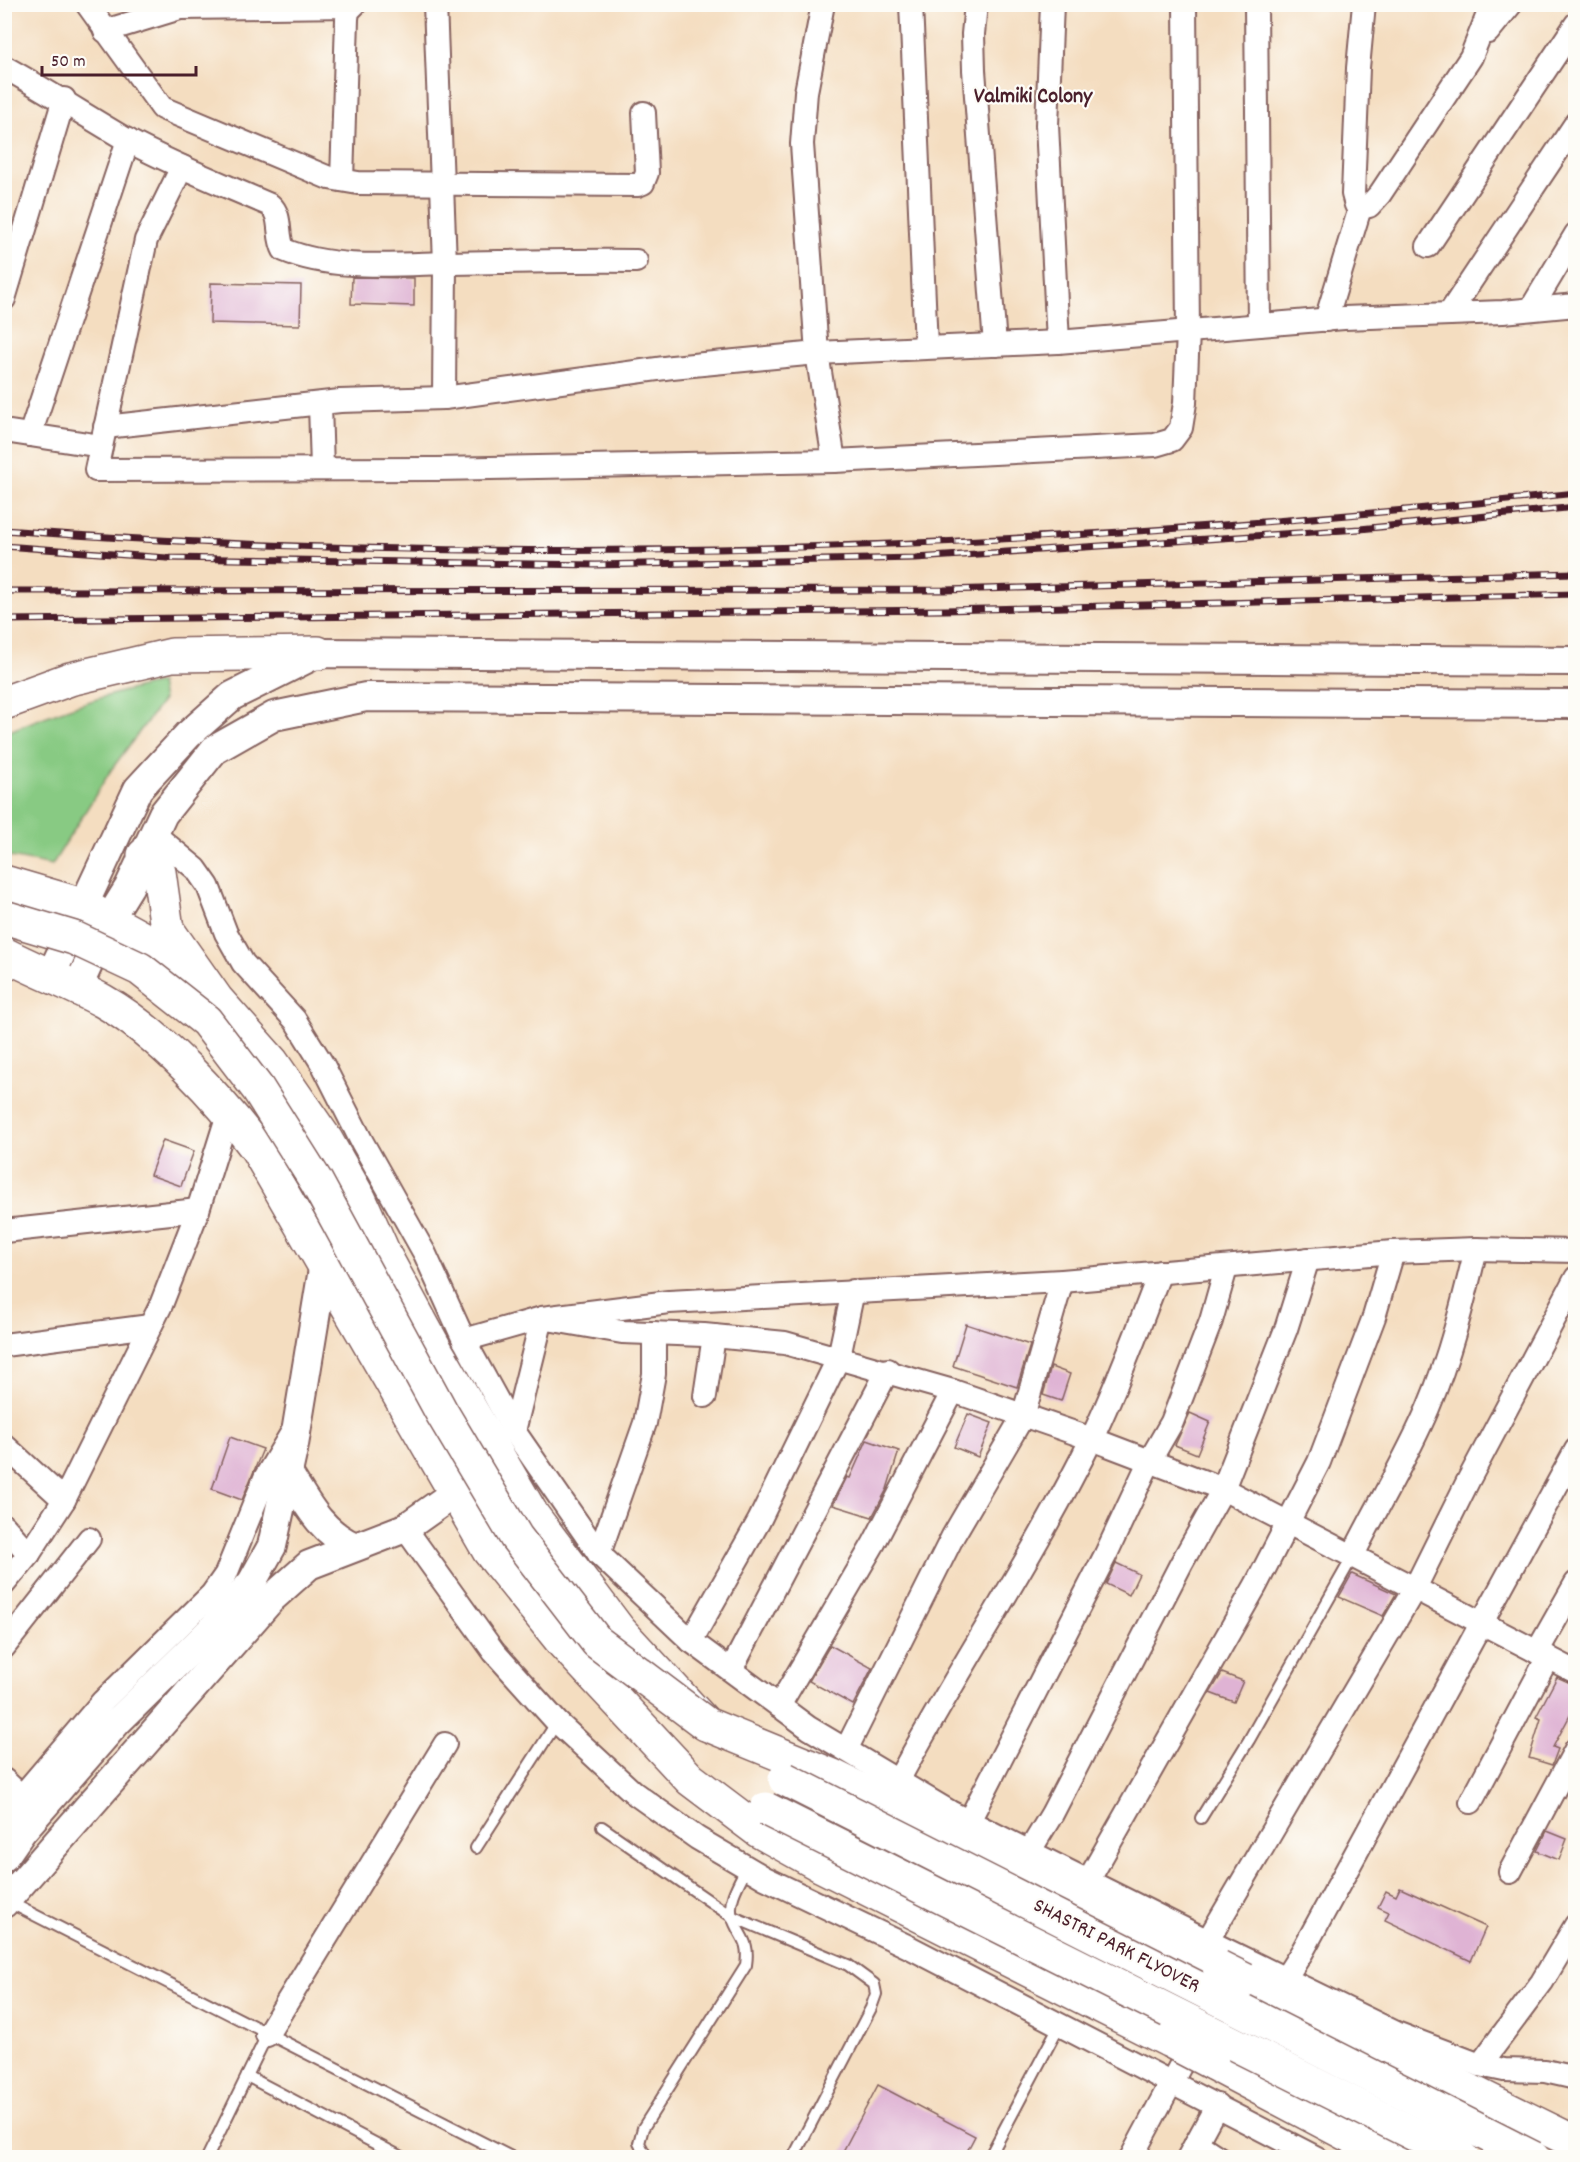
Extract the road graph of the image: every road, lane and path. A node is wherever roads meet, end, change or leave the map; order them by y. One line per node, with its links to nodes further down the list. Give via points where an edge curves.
1 (87, 4): 15 (street)
2 (435, 4): 24 (street)
3 (823, 4): 40 (street, via 806,92 802,144)
4 (911, 4): 39 (street)
5 (976, 4): 38 (street, via 974,70)
6 (1052, 4): 37 (street, via 1047,125)
7 (1185, 4): 36 (street)
8 (1256, 4): 35 (street)
9 (1364, 4): 25 (street, via 1353,194)
10 (1492, 4): 16 (street)
11 (1512, 4): 16 (street)
12 (353, 5): 13 (street); 23 (street, via 346,19)
13 (313, 6): 15 (street, via 180,8)
14 (1575, 24): 27 (street)
15 (105, 31): 23 (street, via 162,108 316,175)
16 (1478, 45): 25 (street, via 1380,194 1370,207)
17 (6, 74): 18 (street)
18 (64, 99): 21 (street); 30 (street)
19 (644, 113): 24 (street, via 647,173 643,183)
20 (1575, 123): 33 (street)
21 (128, 140): 22 (street); 44 (street)
22 (182, 167): 29 (street, via 270,205 277,213 280,244 292,254 338,262); 45 (street, via 146,240)
23 (342, 180): 24 (street)
24 (442, 184): 29 (street)
25 (1360, 208): 34 (street)
26 (1575, 234): 32 (street)
27 (1428, 246)
28 (636, 261): 29 (street)
29 (445, 263): 41 (street)
30 (4, 299)
31 (1575, 305): 32 (street)
32 (1531, 309): 33 (street)
33 (1449, 314): 34 (street)
34 (1326, 320): 35 (street)
35 (1259, 325): 36 (street)
36 (1188, 331): 37 (street); 46 (street, via 1181,428 1172,440 1137,447)
37 (1058, 342): 38 (street)
38 (995, 345): 39 (street)
39 (926, 347): 40 (street)
40 (817, 353): 41 (street, via 672,367); 46 (street)
41 (444, 398): 42 (street)
42 (320, 404): 45 (street); 47 (street)
43 (4, 431): 44 (street)
44 (30, 435): 45 (street)
45 (103, 436): 47 (street, via 96,470)
46 (834, 461): 47 (street)
47 (322, 469)
48 (318, 653): 49 (street); 50 (street); 51 (highway, via 172,655)
49 (1575, 661)
50 (255, 684): 53 (street); 56 (street, via 232,696 188,735 138,789)
51 (9, 696)
52 (1575, 704): 53 (street, via 366,697)
53 (274, 716): 54 (street, via 214,750 163,814)
54 (149, 844): 56 (street); 60 (highway, via 159,872 167,929); 78 (street, via 196,869 208,886 226,933 243,963 295,1020 425,1254)
55 (4, 882): 56 (highway)
56 (95, 913): 59 (street); 60 (highway, via 142,938)
57 (4, 917): 115 (highway, bridge, via 74,938 140,969 206,1021 258,1089 310,1172 442,1413 516,1537 597,1642)
58 (4, 954): 59 (highway)
59 (63, 983): 61 (highway, via 104,1002 144,1029)
60 (218, 1000): 115 (highway, via 272,1062 326,1140 437,1352 533,1516 619,1630)
61 (229, 1111): 62 (street); 68 (highway, via 257,1149)
62 (198, 1210): 63 (street); 75 (street)
63 (4, 1231)
64 (1476, 1249): 65 (street); 66 (street); 102 (street, via 1457,1329 1429,1407)
65 (1575, 1251)
66 (1393, 1252): 67 (street); 95 (street, via 1340,1410)
67 (1308, 1259): 69 (street); 92 (street, via 1287,1329)
68 (324, 1263): 85 (street); 93 (highway)
69 (1226, 1268): 70 (street); 90 (street, via 1191,1378)
70 (1160, 1272): 72 (street); 87 (street)
71 (1575, 1278): 105 (street)
72 (1062, 1281): 73 (street); 84 (street)
73 (853, 1291): 74 (street, via 669,1302); 80 (street)
74 (542, 1318): 76 (street, via 603,1330); 78 (street); 86 (street)
75 (150, 1326): 79 (street); 94 (street)
76 (654, 1333): 77 (street); 101 (street, via 654,1374 645,1423)
77 (714, 1336): 80 (street, via 785,1342); 83 (street)
78 (464, 1340): 86 (street)
79 (4, 1344)
80 (839, 1357): 81 (street); 108 (street, via 764,1510)
81 (888, 1370): 82 (street); 111 (street)
82 (953, 1391): 84 (street); 113 (street, via 874,1543)
83 (705, 1396)
84 (1023, 1416): 87 (street); 119 (street, via 953,1536)
85 (298, 1425): 91 (street); 122 (street, via 265,1479 226,1574 212,1594 103,1701)
86 (514, 1431): 101 (street)
87 (1092, 1439): 90 (street); 121 (street, via 1002,1604)
88 (4, 1445): 94 (street)
89 (1575, 1450): 106 (street)
90 (1150, 1460): 92 (street); 126 (street)
91 (288, 1473): 99 (street, via 333,1537); 107 (street, via 272,1546)
92 (1223, 1489): 95 (street); 129 (street)
93 (456, 1492): 97 (street); 116 (highway, via 489,1551 563,1643)
94 (64, 1500): 100 (street)
95 (1288, 1525): 102 (street); 133 (street)
96 (4, 1526): 100 (street)
97 (405, 1528): 99 (street); 114 (street, via 494,1652)
98 (89, 1539): 109 (street)
99 (353, 1546): 107 (street, via 309,1565)
100 (28, 1554): 104 (street)
101 (599, 1554): 108 (street)
102 (1353, 1555): 105 (street); 125 (lane)
103 (1575, 1583): 110 (street)
104 (4, 1584)
105 (1415, 1588): 106 (street); 137 (street)
106 (1482, 1623): 110 (street); 138 (street)
107 (220, 1637): 130 (street, via 117,1722); 134 (street)
108 (691, 1641): 111 (street)
109 (4, 1647)
110 (1542, 1655): 112 (street); 123 (street)
111 (731, 1671): 113 (street)
112 (1575, 1672)
113 (779, 1706): 119 (street)
114 (557, 1722): 128 (lane); 131 (street, via 634,1794)
115 (706, 1724): 137 (highway, via 833,1776); 159 (highway, SHASTRI PARK FLYOVER, bridge, via 785,1779)
116 (647, 1730): 157 (highway, bridge, via 690,1779 759,1830 822,1866); 158 (highway, SHASTRI PARK FLYOVER, bridge, via 766,1809)
117 (445, 1744): 140 (street)
118 (1575, 1749): 132 (street)
119 (846, 1750): 121 (street)
120 (4, 1780): 122 (street)
121 (898, 1781): 126 (street)
122 (22, 1797): 124 (street)
123 (1471, 1802)
124 (4, 1817)
125 (1201, 1818)
126 (969, 1821): 129 (street)
127 (602, 1827): 135 (lane)
128 (476, 1848)
129 (1029, 1852): 133 (street)
130 (4, 1857)
131 (747, 1867): 135 (lane, via 736,1890); 139 (street)
132 (1510, 1872)
133 (1088, 1881): 137 (street)
134 (5, 1901): 140 (lane)
135 (732, 1916): 151 (lane, via 746,1940 746,1965 643,2128 639,2143); 152 (lane, via 848,1965 874,1984 872,2008)
136 (1575, 1924): 141 (street, via 1542,1982)
137 (1227, 1960): 138 (street); 144 (street); 146 (highway)
138 (1286, 1977): 141 (street, via 1396,2033)
139 (1060, 2024): 144 (street); 153 (lane)
140 (267, 2035): 142 (lane); 150 (lane)
141 (1480, 2066): 143 (street)
142 (247, 2076): 148 (lane); 149 (lane)
143 (1575, 2078)
144 (1172, 2082): 145 (street); 154 (street)
145 (1217, 2105): 147 (street); 156 (street)
146 (1575, 2143)
147 (1192, 2150): 155 (street)
148 (207, 2157)
149 (403, 2157)
150 (513, 2157)
151 (647, 2157)
152 (793, 2157)
153 (989, 2157)
154 (1131, 2157)
155 (1219, 2157)
156 (1317, 2157)
157 (1392, 2157)
158 (1462, 2157)
159 (1533, 2157)

